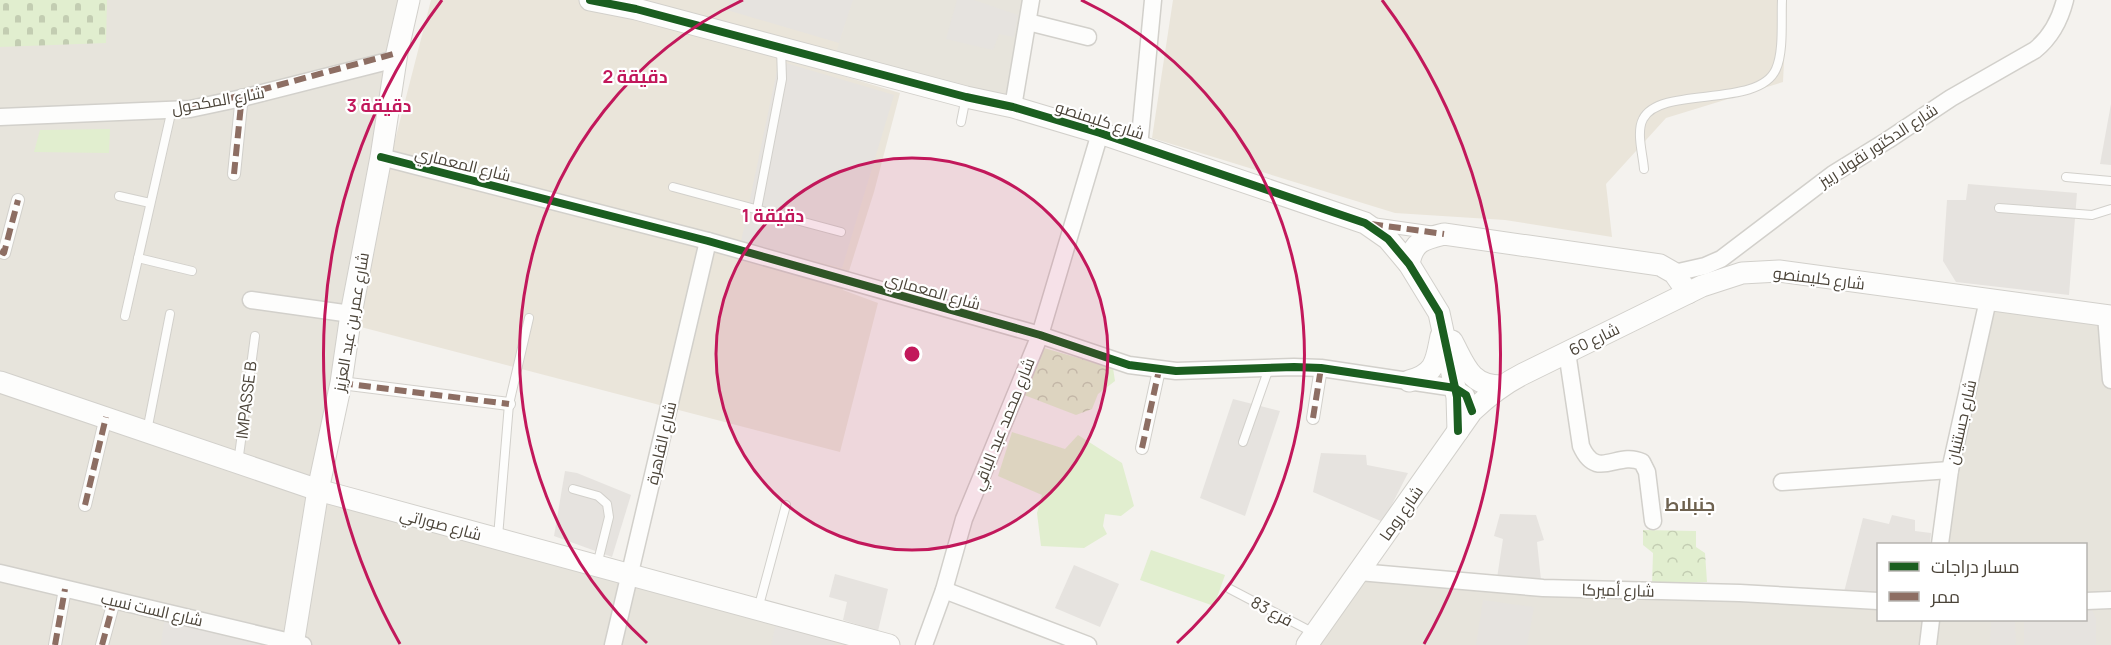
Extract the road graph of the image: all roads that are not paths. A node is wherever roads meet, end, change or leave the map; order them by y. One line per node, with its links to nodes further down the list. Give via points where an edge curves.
1 (409, 0): 11 (street, شارع عمر بن عبد العزيز)
2 (591, 0): 7 (street, شارع كليمنصو)
3 (1031, 0): 8 (street)
4 (1153, 0): 19 (street)
5 (1782, 0): 21 (lane, via 1779,60 1769,80 1752,89 1666,104 1648,112 1641,127)
6 (2065, 0): 40 (street, شارع الدكتور نقولا ربيز, via 2052,32 2035,50 1951,98 1833,174 1721,259)
7 (611, 2): 10 (street, شارع كليمنصو)
8 (1028, 22): 9 (street); 14 (street)
9 (1088, 37)
10 (781, 48): 13 (street, شارع كليمنصو); 31 (lane, via 782,79)
11 (397, 56): 12 (street, شارع المكحول); 20 (street, شارع عمر بن عبد العزيز)
12 (242, 97): 15 (street, شارع المكحول); 22 (street)
13 (966, 97): 14 (street, شارع كليمنصو); 17 (lane)
14 (1013, 107): 18 (street, شارع كليمنصو)
15 (172, 110): 16 (street, شارع المكحول); 28 (lane)
16 (0, 117)
17 (961, 122)
18 (1104, 135): 19 (street, شارع كليمنصو); 51 (street, شارع محمد عبد الباقي)
19 (1139, 147): 32 (street, شارع كليمنصو)
20 (381, 157): 35 (street, شارع المعماري); 45 (street, شارع عمر بن عبد العزيز)
21 (1644, 169)
22 (234, 174)
23 (2066, 177): 24 (lane)
24 (2111, 181)
25 (673, 187): 31 (lane)
26 (119, 196): 28 (lane)
27 (18, 200): 36 (street, via 4,253)
28 (150, 203): 37 (lane)
29 (1999, 208): 30 (lane, via 2092,215)
30 (2111, 208)
31 (757, 210): 33 (lane)
32 (1365, 223): 34 (street, شارع كليمنصو); 38 (street, شارع كليمنصو, via 1388,239)
33 (841, 232)
34 (1444, 234): 38 (street, via 1415,246); 40 (street, شارع كليمنصو, via 1660,265)
35 (708, 241): 51 (street, شارع المعماري); 83 (street, شارع القاهرة)
36 (0, 251)
37 (138, 258): 39 (lane); 46 (lane)
38 (1409, 264): 49 (street, شارع كليمنصو)
39 (192, 271)
40 (1674, 273): 41 (street)
41 (1688, 293): 43 (street, شارع كليمنصو, via 1743,273 1763,271); 52 (street, شارع 60)
42 (251, 300): 45 (street)
43 (1988, 300): 47 (street, شارع كليمنصو); 71 (street, شارع جستنيان)
44 (170, 314): 67 (lane)
45 (351, 314): 59 (street, شارع عمر بن عبد العزيز)
46 (124, 316)
47 (2109, 316): 56 (street)
48 (529, 318): 62 (lane)
49 (1440, 321): 57 (street, via 1436,362 1422,378); 60 (street, via 1475,378 1490,386); 61 (street, شارع كليمنصو)
50 (255, 336): 70 (lane, IMPASSE B)
51 (1044, 336): 55 (street, شارع المعماري, via 1129,365); 86 (street, شارع محمد عبد الباقي, via 964,519)
52 (1567, 352): 60 (street, شارع 60); 77 (street, via 1585,455 1602,464 1633,459 1642,462 1647,472)
53 (1270, 368): 54 (street, شارع المعماري); 55 (street, شارع المعماري); 68 (lane)
54 (1321, 368): 57 (street, شارع المعماري); 65 (street)
55 (1159, 370): 69 (street)
56 (2111, 380)
57 (1409, 381): 61 (street, شارع المعماري)
58 (0, 382): 64 (street, شارع صوراتي)
59 (341, 382): 62 (street); 74 (street, شارع عمر بن عبد العزيز)
60 (1501, 386): 63 (street, شارع روما)
61 (1455, 388): 63 (street, via 1466,395); 66 (street, شارع كليمنصو)
62 (509, 404): 78 (lane)
63 (1472, 411): 66 (street, شارع روما)
64 (106, 417): 67 (street, شارع صوراتي); 75 (street)
65 (1313, 418)
66 (1458, 431): 81 (street, شارع روما)
67 (147, 432): 70 (street, شارع صوراتي)
68 (1243, 442)
69 (1142, 447)
70 (238, 463): 74 (street, شارع صوراتي)
71 (1950, 470): 72 (street); 79 (street, شارع جستنيان)
72 (1782, 482)
73 (573, 489): 80 (lane, via 598,496 608,504 609,517)
74 (318, 490): 78 (street, شارع صوراتي); 95 (street, شارع عمر بن عبد العزيز)
75 (85, 505)
76 (786, 505): 91 (lane)
77 (1653, 521)
78 (498, 539): 80 (street, شارع صوراتي)
79 (1940, 543)
80 (597, 566): 83 (street, شارع صوراتي)
81 (1359, 572): 89 (street, شارع أميركا, via 1543,588); 93 (street, شارع روما)
82 (0, 573): 84 (street, شارع الست نسب)
83 (630, 575): 91 (street, شارع صوراتي); 98 (street, شارع القاهرة)
84 (65, 589): 87 (street, شارع الست نسب); 96 (street)
85 (1230, 589): 93 (lane, فرع 83)
86 (944, 590): 100 (street, شارع محمد عبد الباقي); 101 (street)
87 (114, 600): 95 (street, شارع الست نسب); 97 (street)
88 (2111, 600): 90 (street)
89 (1877, 601)
90 (2087, 601)
91 (758, 609): 94 (street, شارع صوراتي)
92 (1931, 621): 102 (street)
93 (1311, 639)
94 (851, 640): 99 (street, شارع صوراتي)
95 (297, 644)
96 (56, 645)
97 (102, 645)
98 (613, 645)
99 (889, 645)
100 (924, 645)
101 (1088, 645)
102 (1929, 645)

